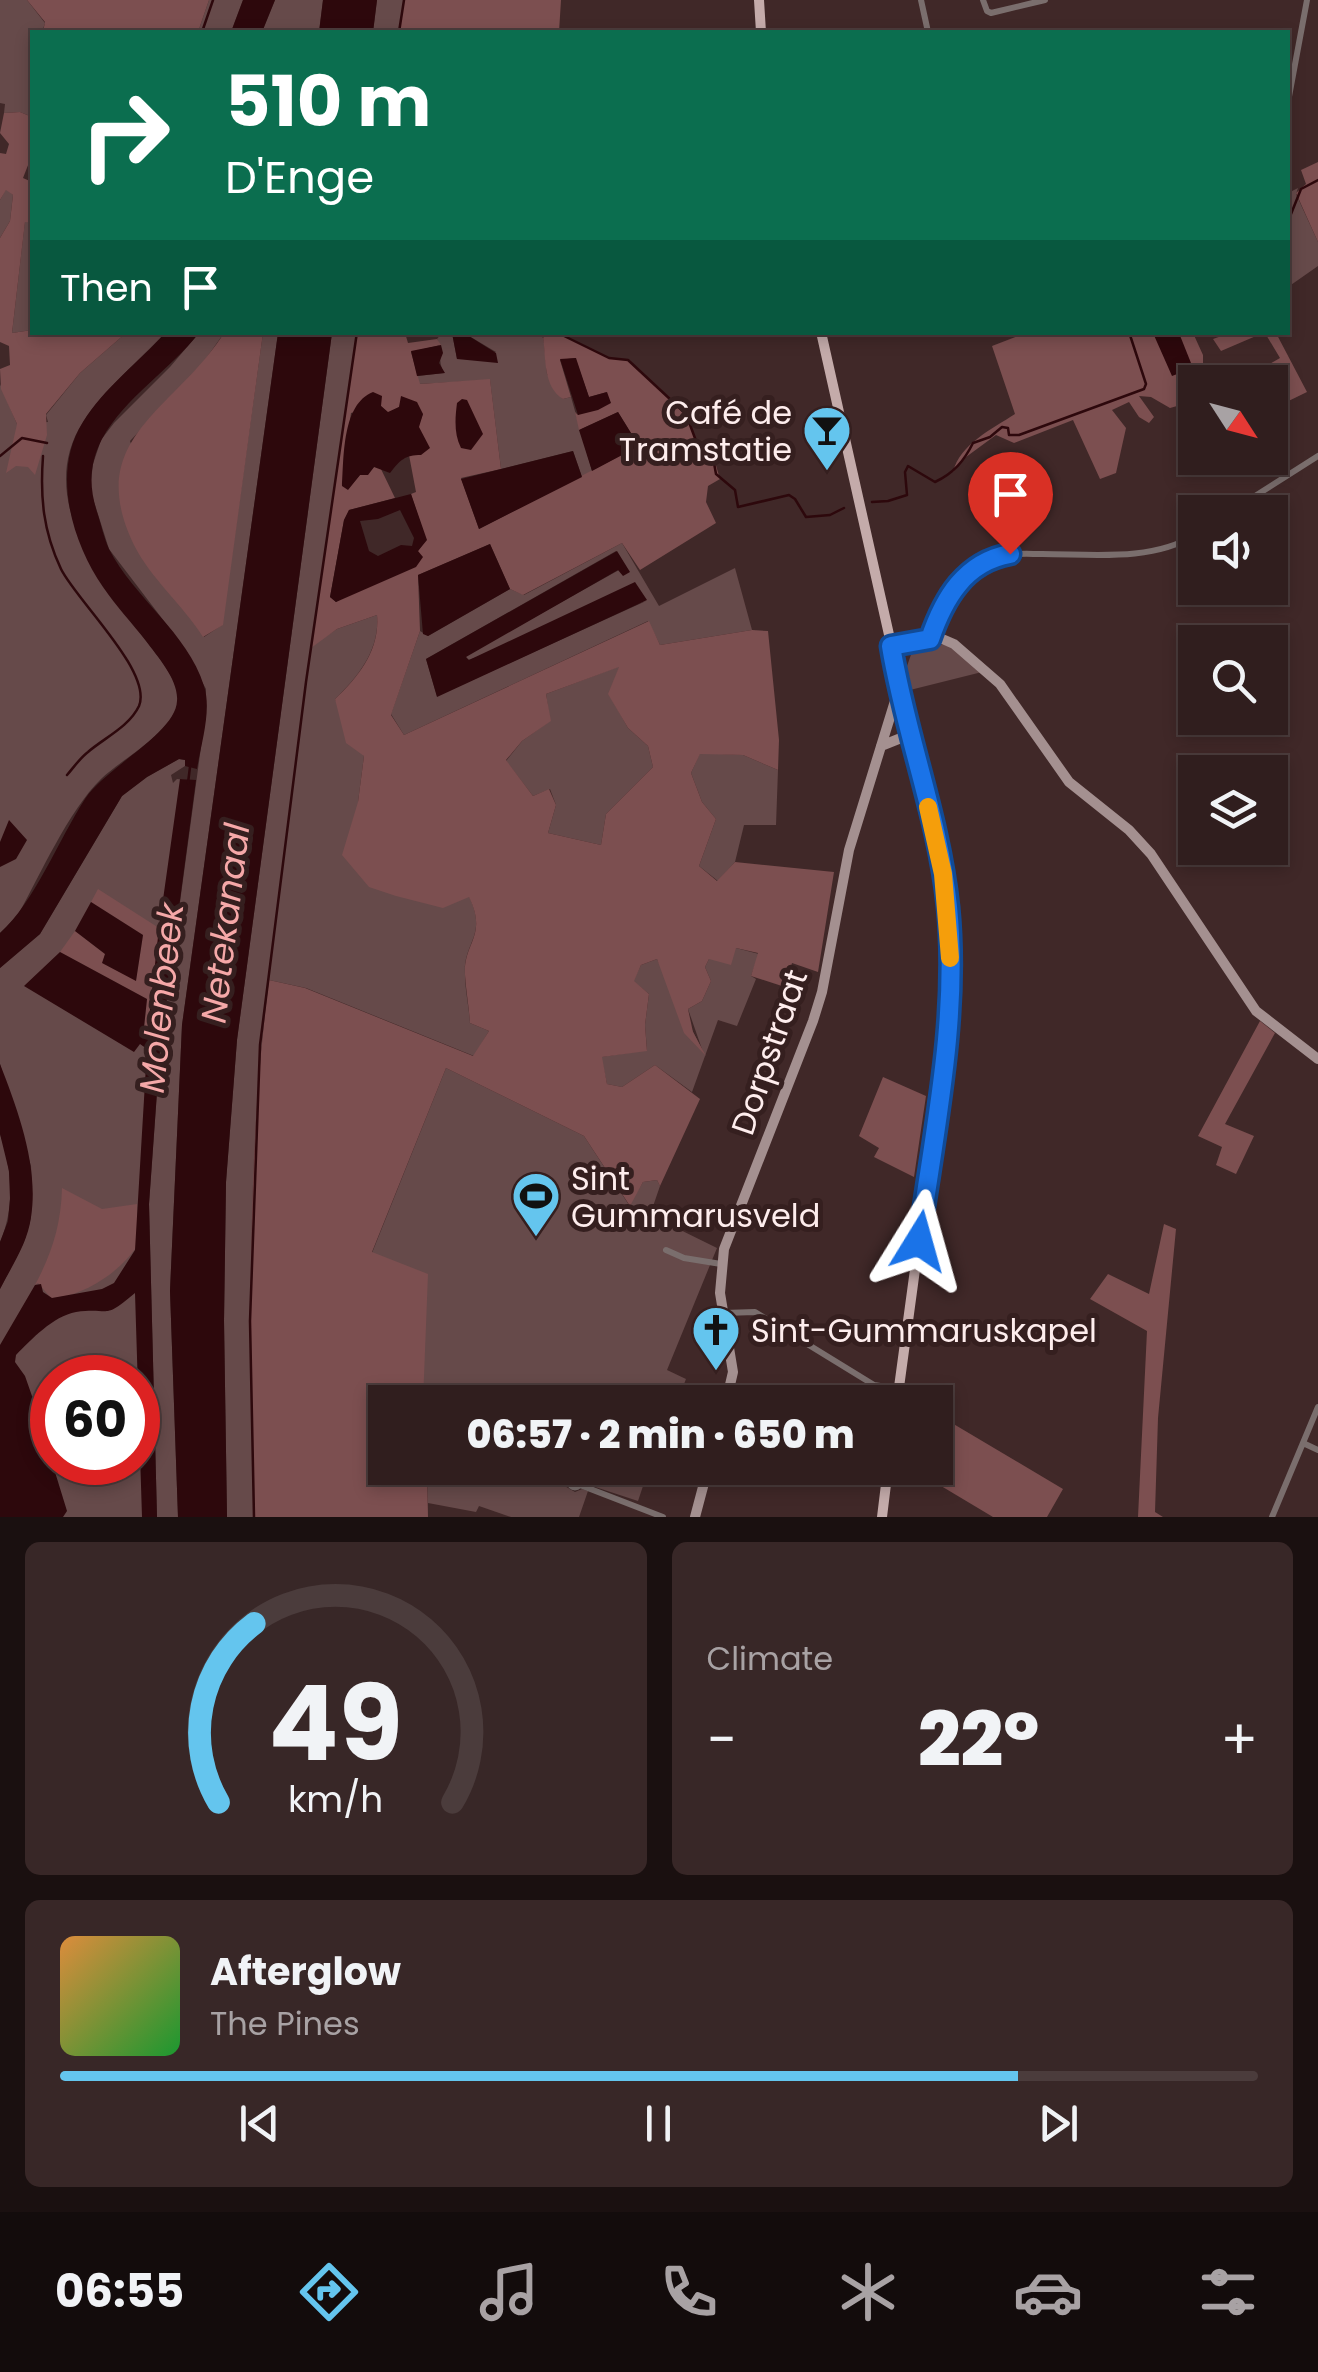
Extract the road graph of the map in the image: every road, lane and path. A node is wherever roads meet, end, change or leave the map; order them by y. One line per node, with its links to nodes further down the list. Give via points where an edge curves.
1 (760, 0): 6 (main road)
2 (921, 0): 7 (street)
3 (983, 0): 4 (street, via 991,13)
4 (1045, 0)
5 (1307, 0): 8 (street)
6 (762, 30)
7 (928, 30)
8 (1290, 91)
9 (822, 335): 14 (main road)
10 (1318, 456): 11 (street)
11 (1257, 495)
12 (1178, 544): 13 (street, via 1132,553 993,557 966,574)
13 (930, 639): 14 (street); 19 (street, via 954,644 1000,684 1068,782 1151,854 1256,1011)
14 (891, 646): 15 (main road)
15 (899, 688): 16 (main road); 18 (street, Dorpstraat)
16 (910, 728): 17 (main road); 18 (street)
17 (912, 741): 18 (street); 25 (main road, via 941,860 950,946 944,1056)
18 (882, 742): 21 (street, Dorpstraat, via 849,850 822,992)
19 (1318, 1060)
20 (666, 1250): 21 (street)
21 (721, 1264): 22 (street, Dorpstraat)
22 (724, 1313): 23 (street, Dorpstraat); 24 (street, via 756,1312)
23 (729, 1385)
24 (874, 1385)
25 (900, 1385)
26 (1318, 1407): 27 (street)
27 (1302, 1443): 28 (street); 35 (street)
28 (1318, 1450)
29 (583, 1485): 32 (street)
30 (703, 1485): 33 (street)
31 (886, 1485): 34 (main road)
32 (663, 1517)
33 (695, 1517)
34 (882, 1517)
35 (1272, 1517)

